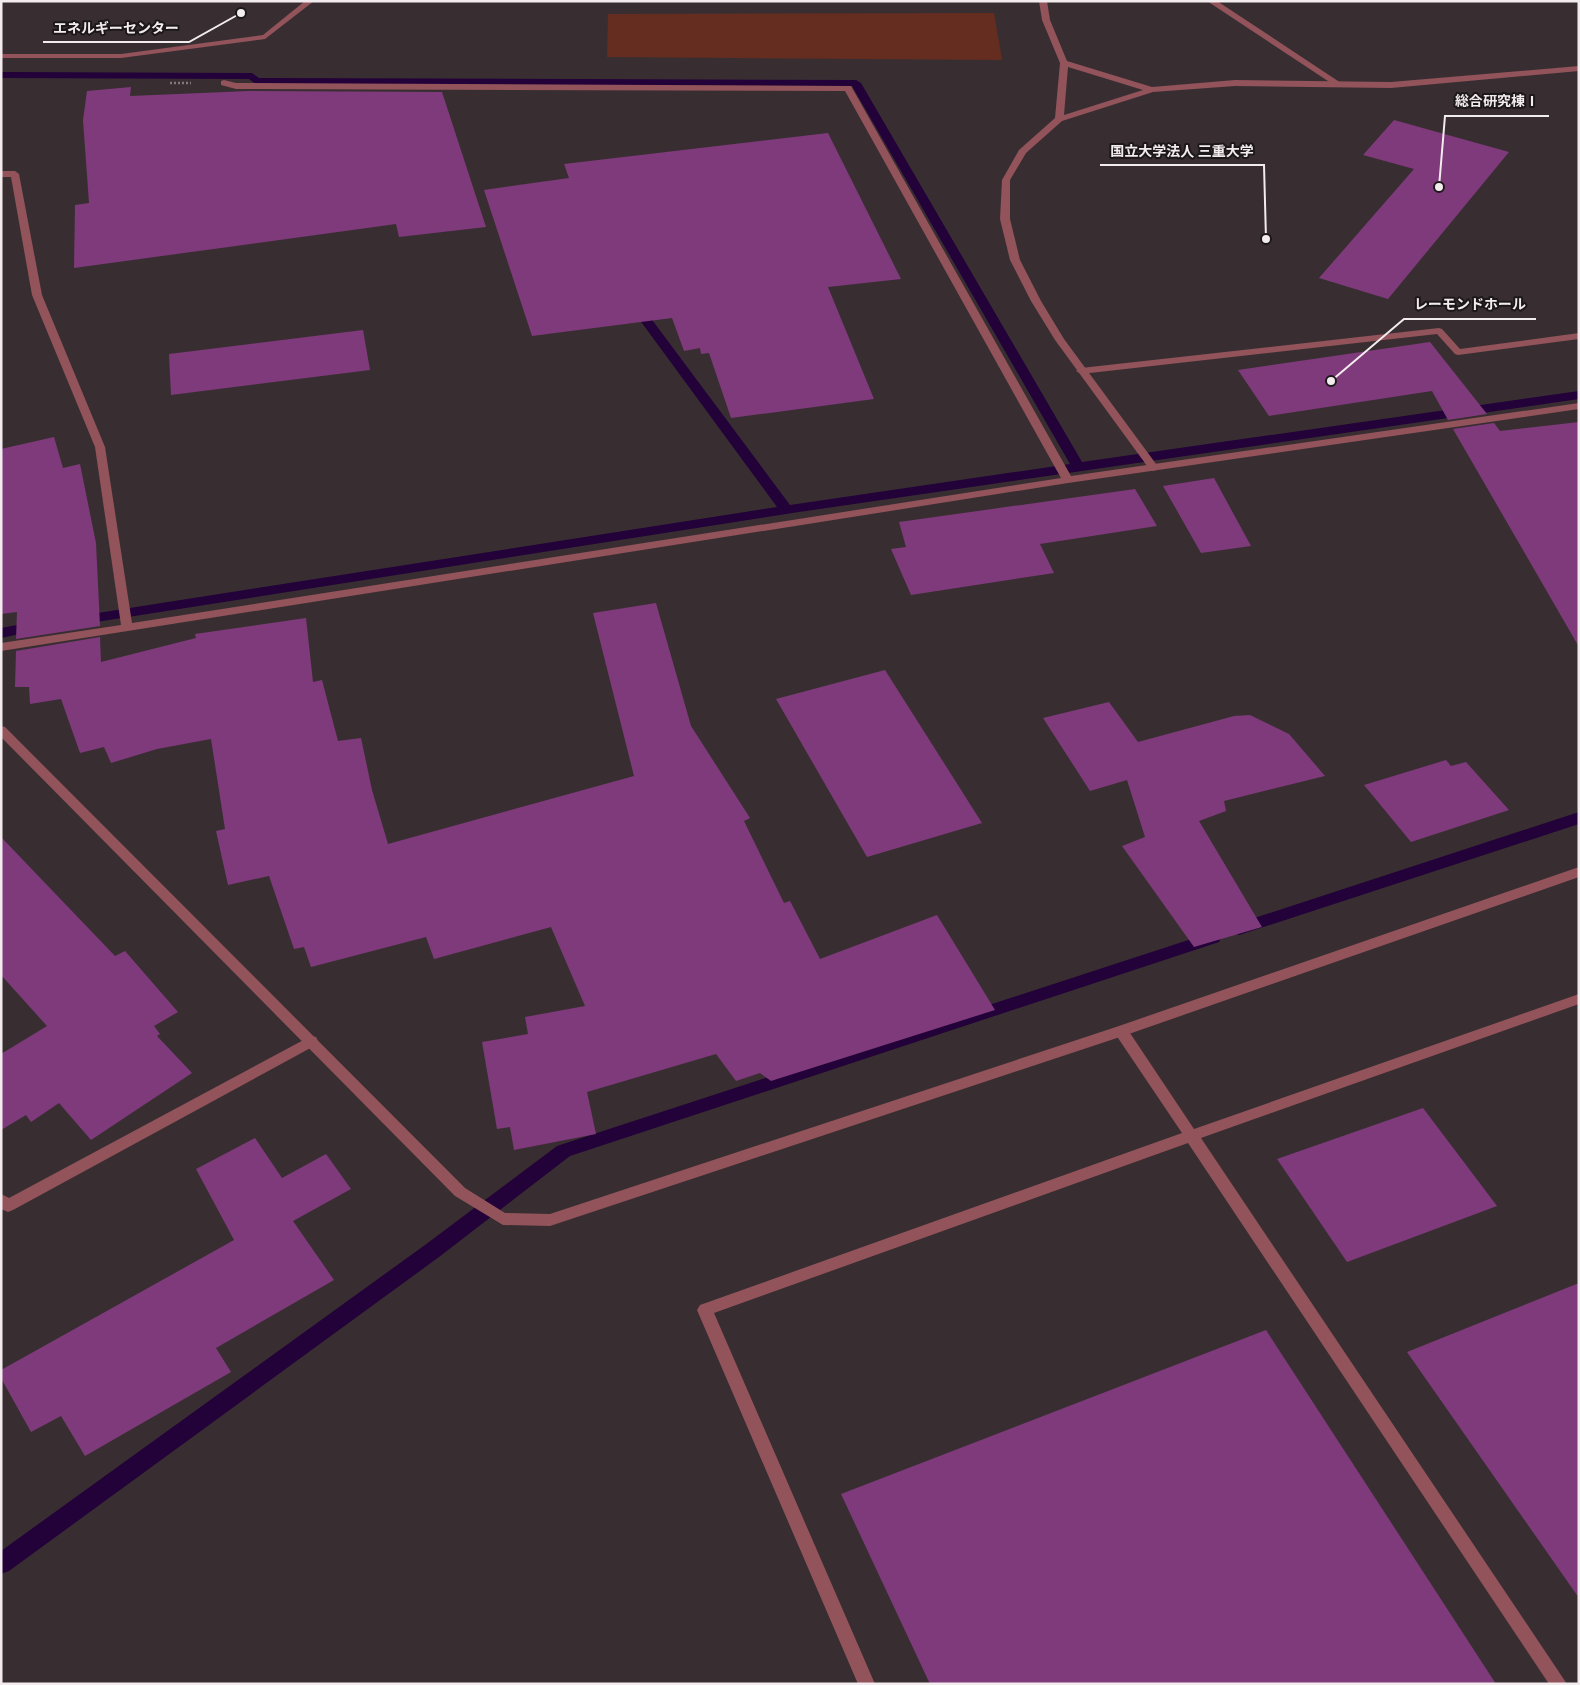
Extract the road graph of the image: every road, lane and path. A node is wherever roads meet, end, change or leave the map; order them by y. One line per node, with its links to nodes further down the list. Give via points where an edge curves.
1 (310, 1): 4 (street, via 265,37 121,56)
2 (1043, 1): 5 (street, via 1046,20)
3 (1210, 1): 8 (street)
4 (1, 56)
5 (1064, 63): 9 (street); 10 (street)
6 (1579, 68): 8 (street, via 1391,85)
7 (224, 83): 16 (street, via 236,86 848,88)
8 (1337, 83): 9 (street, via 1235,83)
9 (1152, 90): 10 (street)
10 (1060, 119): 13 (street, via 1022,152 1006,180 1004,219 1015,260 1036,301)
11 (1, 174): 17 (street, via 15,174 37,295 100,447)
12 (1579, 336): 13 (street, via 1458,352 1439,331)
13 (1082, 371): 15 (street)
14 (1579, 406): 15 (street)
15 (1154, 468): 16 (street)
16 (1068, 480): 17 (street)
17 (127, 628): 18 (street)
18 (1, 647)
19 (1, 730): 23 (street)
20 (1579, 872): 22 (street)
21 (1579, 999): 24 (street)
22 (1121, 1031): 23 (street, via 550,1220 503,1219 460,1192); 24 (street)
23 (311, 1041): 25 (street, via 8,1206)
24 (1190, 1136): 26 (street, via 705,1310); 27 (street)
25 (1, 1200)
26 (867, 1684)
27 (1559, 1684)

